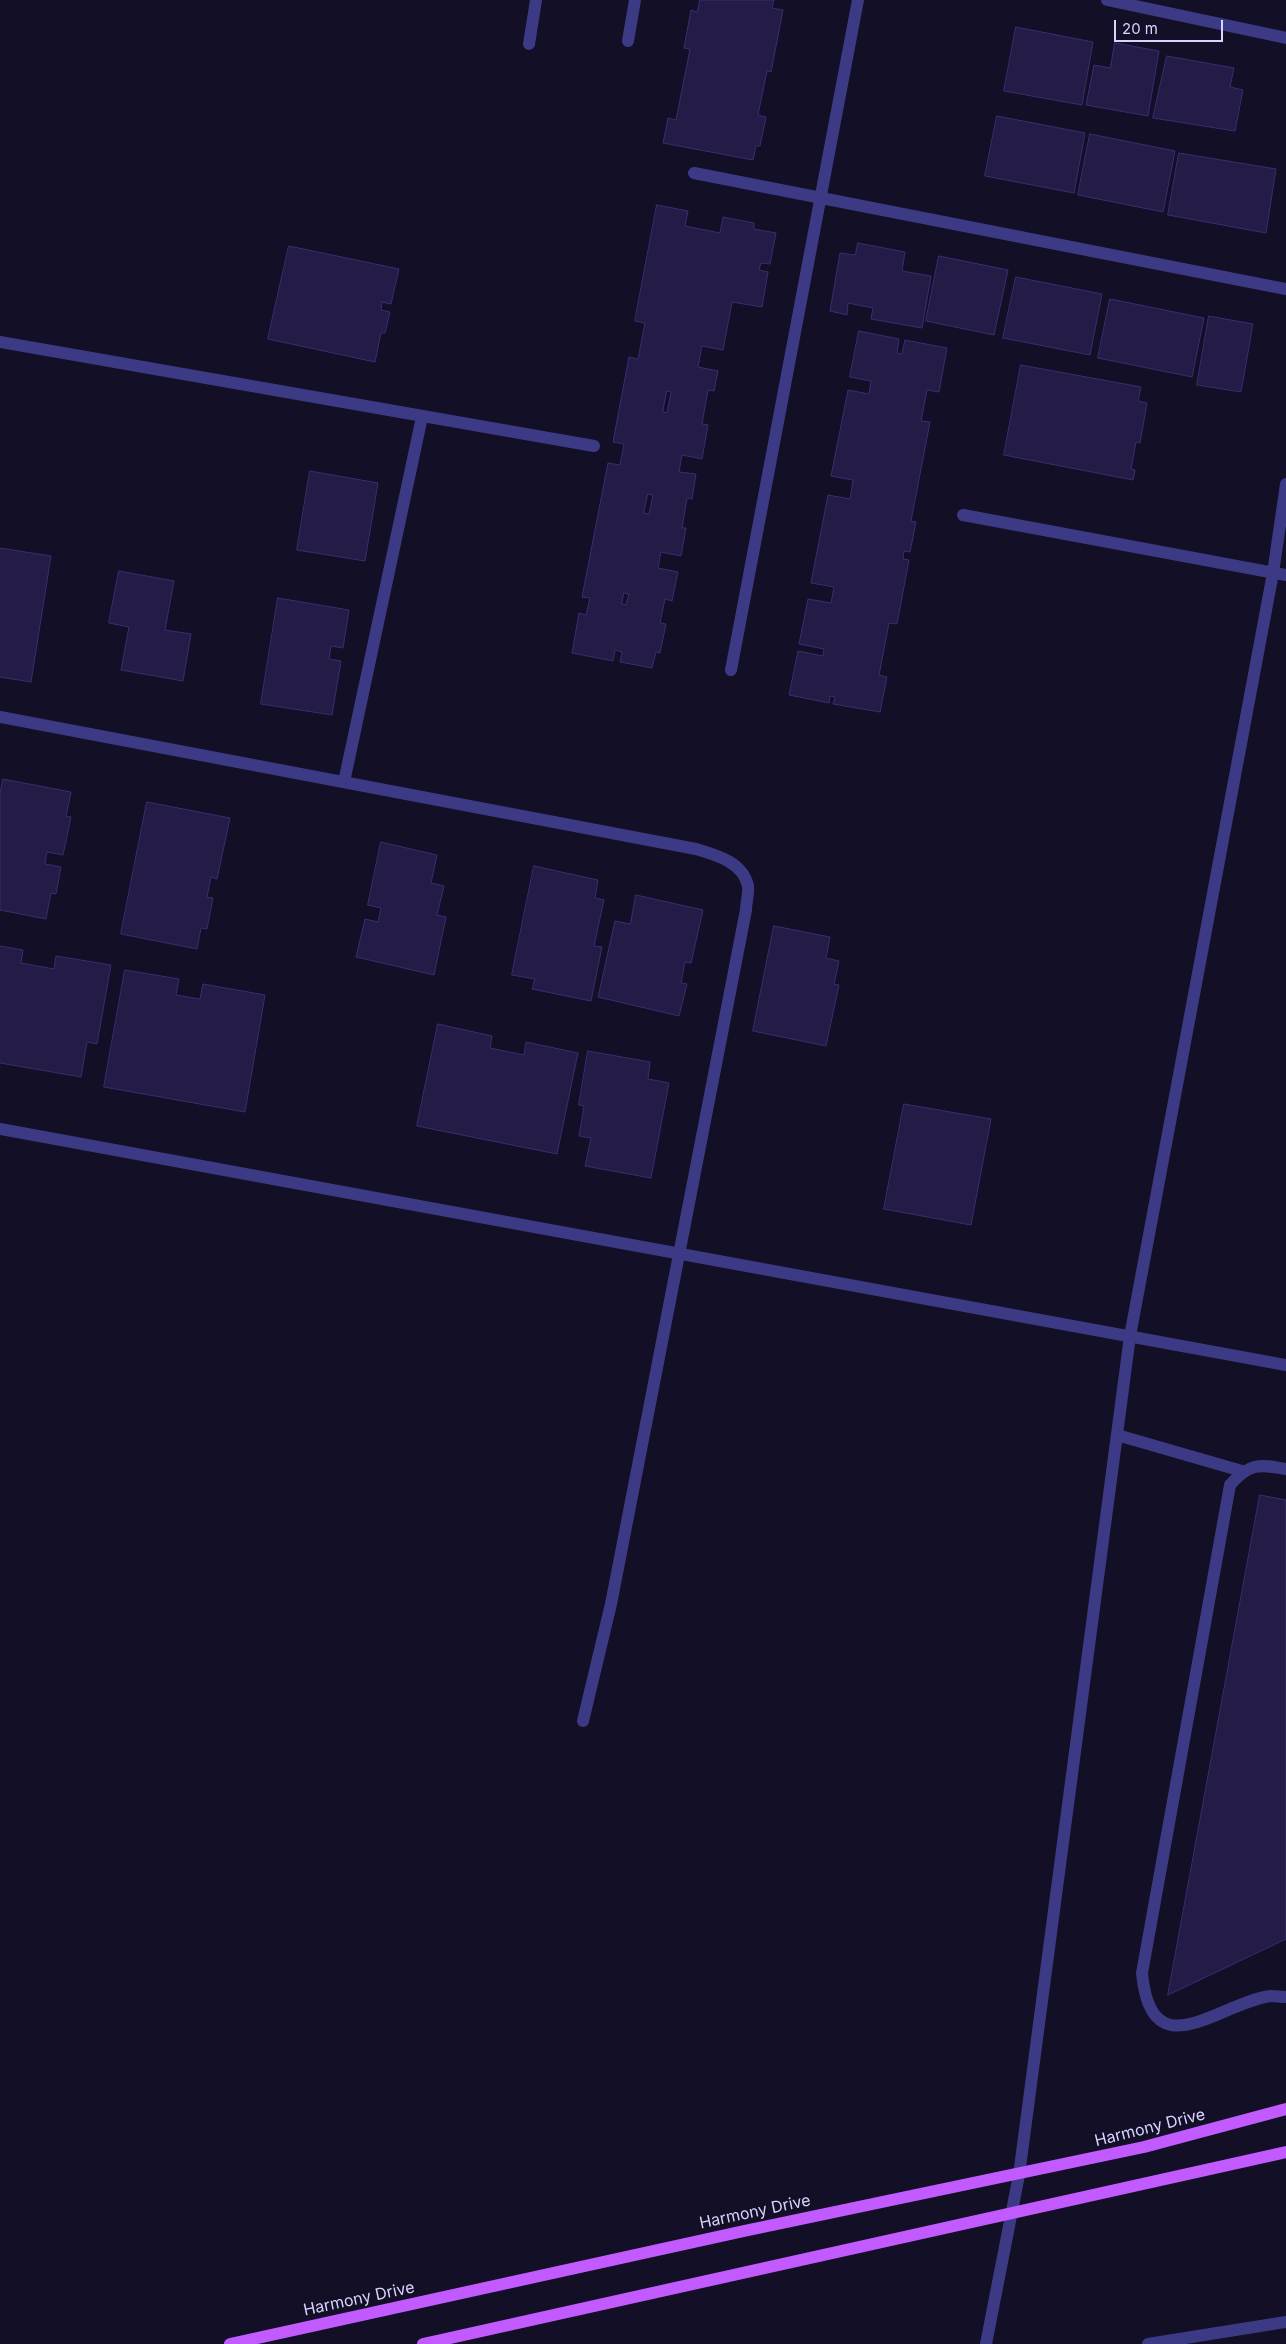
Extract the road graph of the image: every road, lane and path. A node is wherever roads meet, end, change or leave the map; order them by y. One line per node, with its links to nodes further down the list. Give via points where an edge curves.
1 (536, 0): 7 (street)
2 (635, 0): 6 (street)
3 (858, 0): 9 (street)
4 (1107, 0): 5 (street)
5 (1286, 38)
6 (628, 41)
7 (529, 44)
8 (694, 173): 9 (street)
9 (820, 198): 10 (street); 18 (street)
10 (1286, 289)
11 (0, 342): 12 (street)
12 (422, 417): 13 (street); 20 (street)
13 (594, 446)
14 (1286, 484): 16 (street)
15 (962, 515): 16 (street)
16 (1273, 573): 17 (street); 23 (street)
17 (1286, 575)
18 (731, 670)
19 (0, 717): 20 (street)
20 (344, 782): 22 (street, via 696,849 722,856 740,870 748,886 746,910)
21 (0, 1129): 22 (street)
22 (678, 1253): 23 (street); 28 (street, via 611,1604)
23 (1130, 1336): 24 (street); 25 (street)
24 (1286, 1364)
25 (1117, 1435): 26 (street); 32 (street)
26 (1242, 1470): 27 (street, via 1264,1466); 29 (street, via 1230,1485 1142,1973 1144,1994 1153,2012 1160,2020 1174,2025 1189,2026 1272,1996)
27 (1286, 1470)
28 (583, 1721)
29 (1286, 1998)
30 (1286, 2109): 32 (main road, Harmony Drive, via 1144,2148)
31 (1286, 2152): 33 (main road)
32 (1019, 2175): 33 (street); 35 (main road, Harmony Drive, via 744,2231)
33 (1011, 2213): 36 (main road); 37 (street)
34 (1286, 2322): 38 (street)
35 (230, 2344)
36 (423, 2344)
37 (986, 2344)
38 (1148, 2344)

